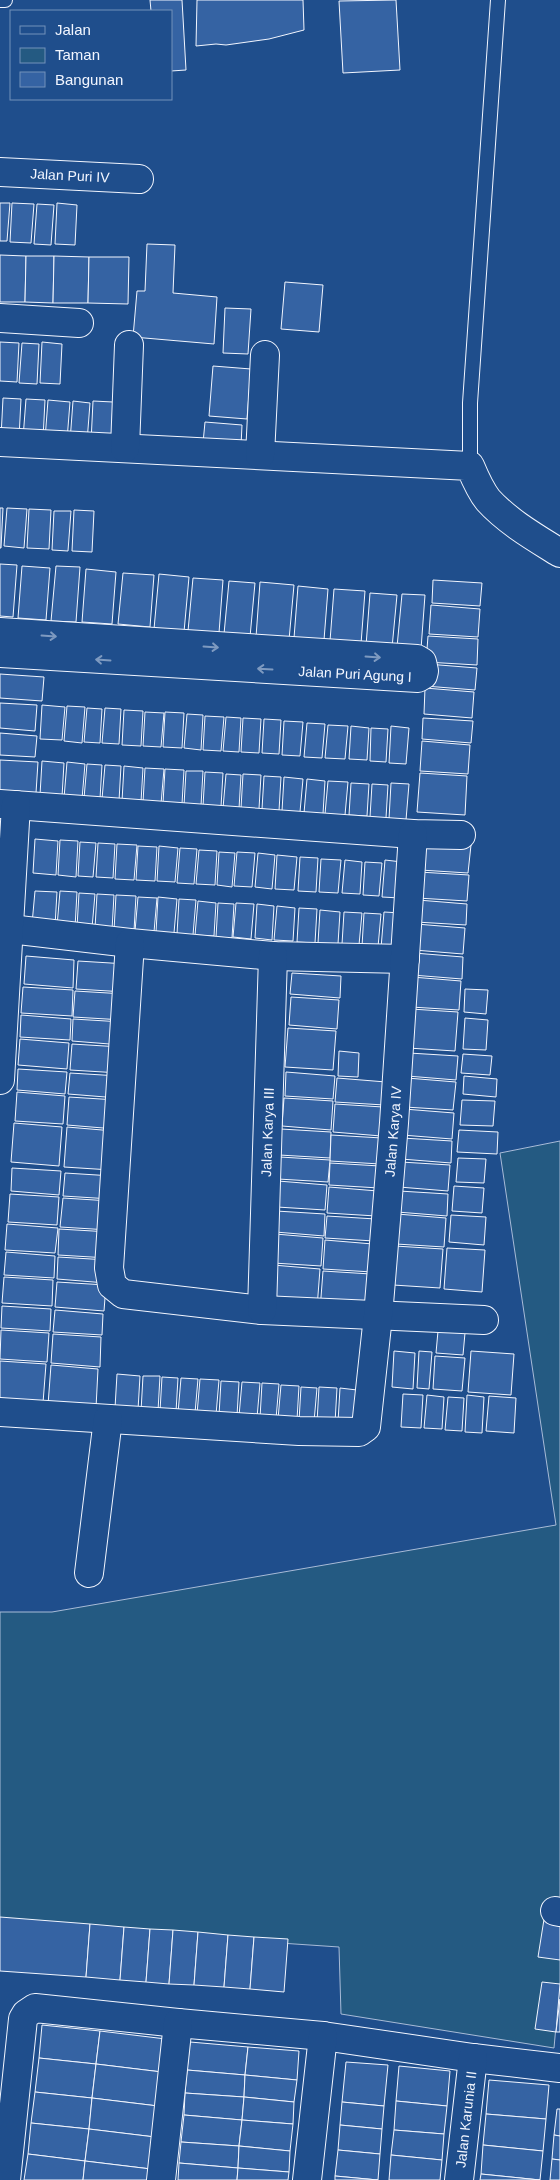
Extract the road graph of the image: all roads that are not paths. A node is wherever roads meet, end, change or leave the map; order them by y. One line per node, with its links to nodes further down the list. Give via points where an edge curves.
1 (0, 0): 2 (lane)
2 (5, 0)
3 (498, 0): 13 (lane, via 470,403)
4 (0, 172): 5 (street, Jalan Puri IV)
5 (139, 178)
6 (0, 318): 7 (street)
7 (79, 323)
8 (129, 345): 11 (street)
9 (265, 355): 12 (street)
10 (0, 442): 11 (street)
11 (125, 448): 12 (street)
12 (260, 455): 13 (street)
13 (470, 466): 14 (street, via 488,500)
14 (560, 554)
15 (0, 632): 16 (street, Jalan Puri Agung I, one-way to 16)
16 (134, 652): 16 (street, Jalan Puri Agung I, one-way to 16, via 417,659 422,662 424,671 418,678); 17 (street, Jalan Puri Agung I, one-way to 17)
17 (0, 653)
18 (8, 804): 19 (street); 21 (street)
19 (413, 834): 20 (street); 24 (street, Jalan Karya IV)
20 (462, 835)
21 (10, 929): 22 (street); 25 (street)
22 (130, 943): 23 (street); 26 (street, via 109,1268 112,1285 123,1294)
23 (273, 956): 24 (street); 26 (street, Jalan Karya III)
24 (405, 959): 27 (street, Jalan Karya IV)
25 (0, 1080)
26 (262, 1310): 27 (street)
27 (378, 1316): 28 (street); 30 (street, Jalan Karya IV, via 368,1424 359,1432)
28 (484, 1320)
29 (0, 1412): 30 (street)
30 (108, 1419): 31 (street)
31 (89, 1573)
32 (178, 2023): 33 (street); 36 (street, via 35,2008 26,2014); 37 (street)
33 (323, 2036): 34 (street); 38 (street)
34 (473, 2058): 35 (street); 39 (street, Jalan Karunia II)
35 (560, 2068)
36 (6, 2180)
37 (161, 2180)
38 (307, 2180)
39 (459, 2180)

